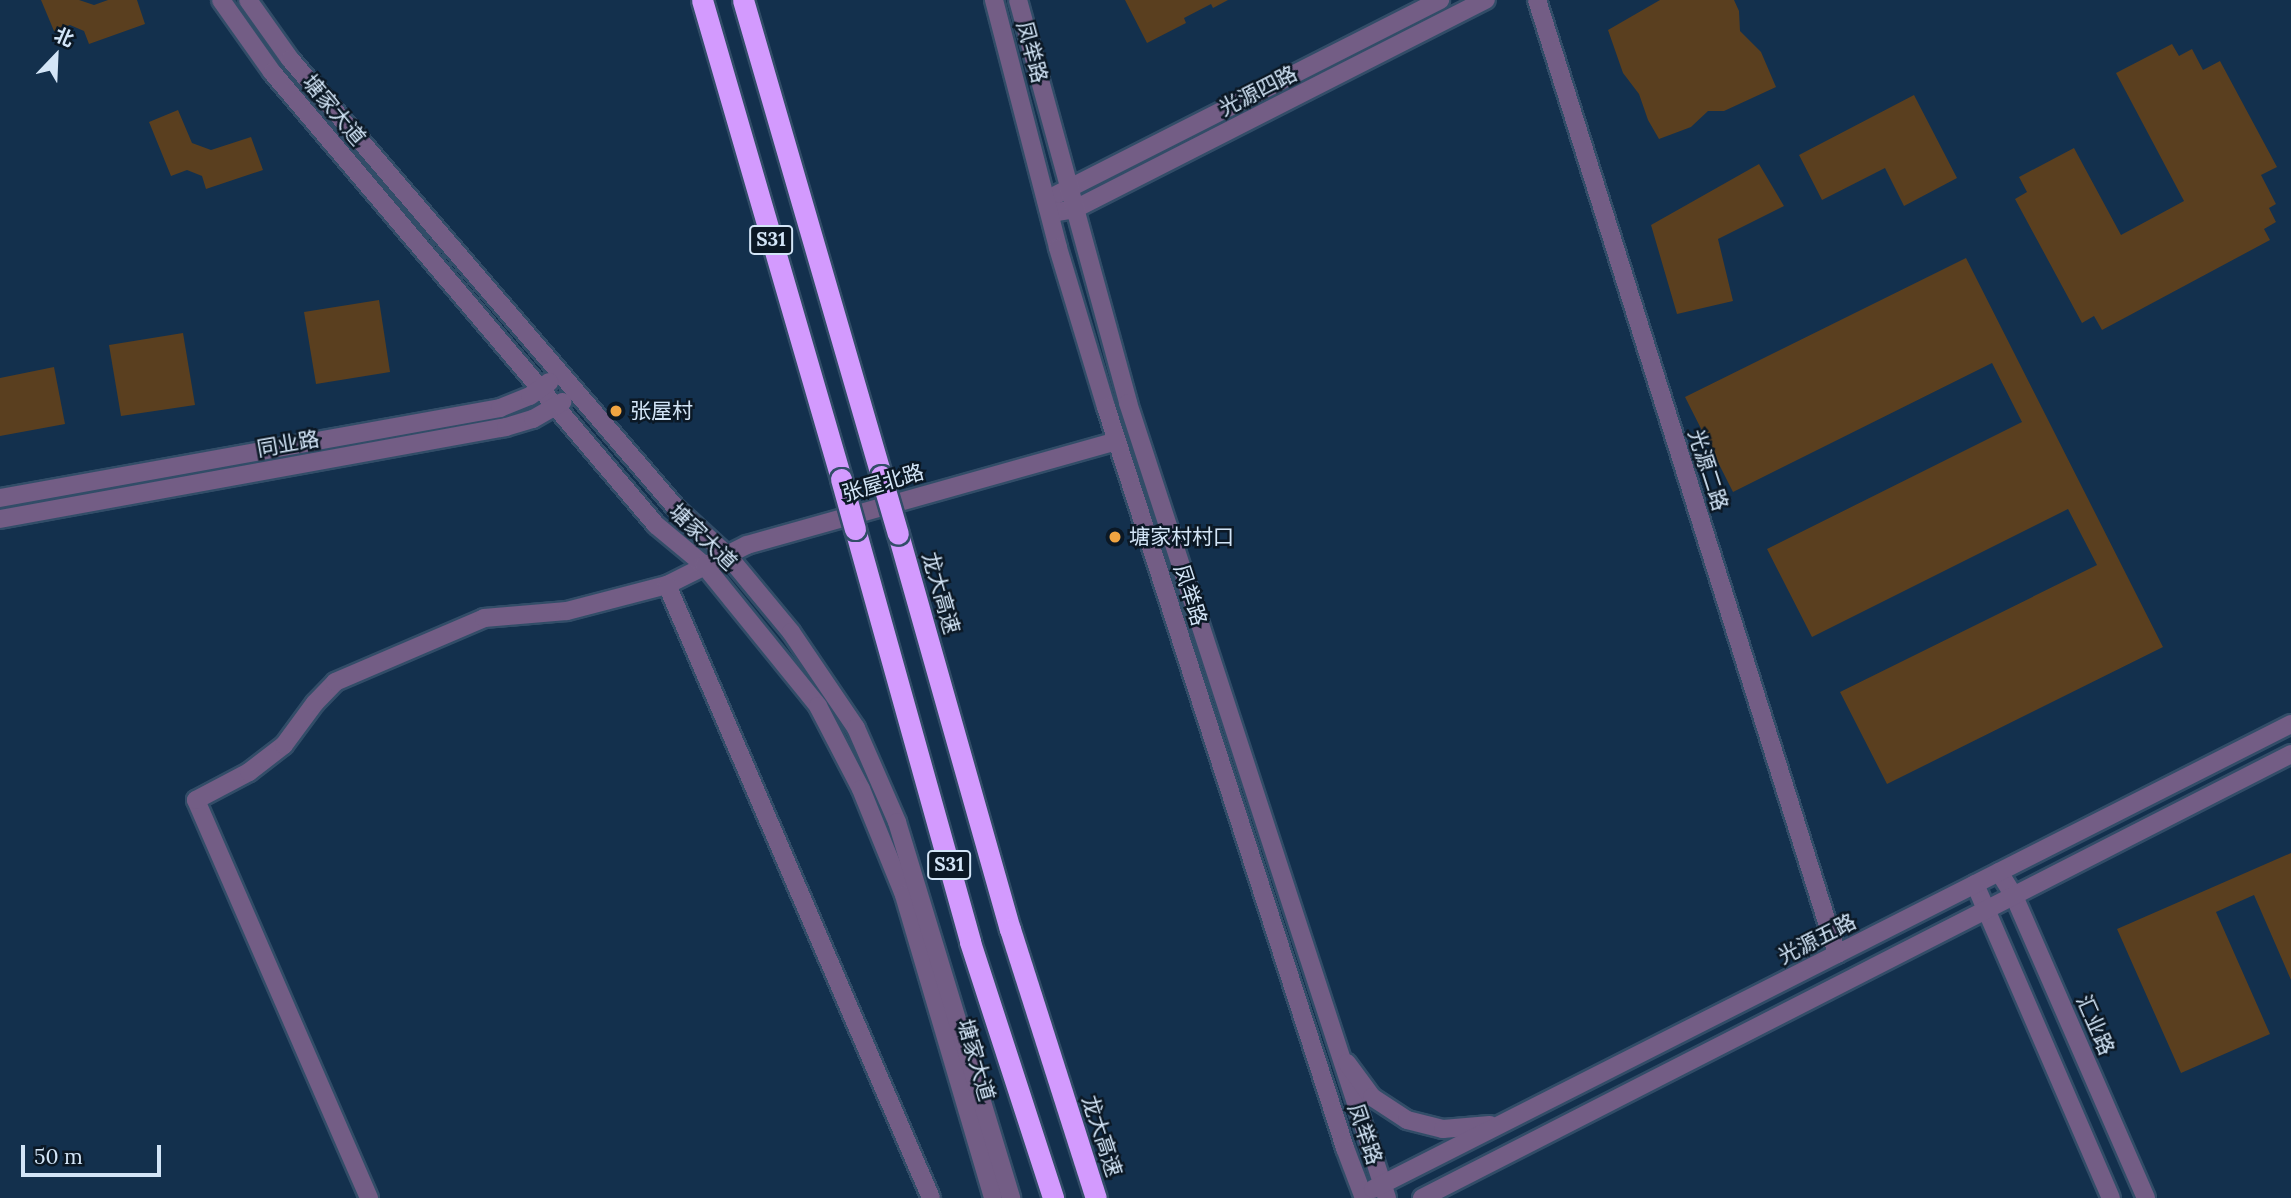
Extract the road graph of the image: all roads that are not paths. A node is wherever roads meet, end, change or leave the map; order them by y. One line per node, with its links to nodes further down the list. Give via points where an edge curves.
1 (221, 0): 14 (street, 塘家大道, via 272,72)
2 (248, 0): 13 (street, 塘家大道, via 290,59)
3 (702, 0): 38 (highway, S31, bridge, via 970,942)
4 (743, 0): 39 (highway, 龙大高速 / S31, bridge, via 1010,929)
5 (994, 0): 11 (street, 凤举路)
6 (1018, 0): 10 (street, 凤举路)
7 (1440, 0): 10 (street, 光源四路)
8 (1486, 0): 12 (street, 光源四路)
9 (1537, 0): 29 (street, 光源二路)
10 (1069, 189): 11 (street, 光源四路); 12 (street, 凤举路)
11 (1047, 204): 12 (street, 光源四路, via 1057,212); 17 (street, 凤举路)
12 (1075, 209): 30 (street, 凤举路, via 1128,403)
13 (560, 373): 14 (street, 同业路); 15 (street, 塘家大道)
14 (541, 389): 16 (street, 塘家大道); 18 (street, 同业路, via 500,408)
15 (577, 392): 16 (street, 同业路); 20 (street, 塘家大道, via 676,508)
16 (556, 407): 19 (street, 同业路, via 495,429); 21 (street, 塘家大道, via 656,525)
17 (1117, 442): 20 (street, 张屋北路, via 747,545); 33 (street, 凤举路)
18 (0, 498)
19 (0, 519)
20 (728, 556): 21 (street, 张屋北路); 37 (street, 塘家大道, via 830,687 878,773 904,844)
21 (704, 565): 22 (street, 张屋北路); 36 (street, 塘家大道, via 818,706 861,789 904,895)
22 (667, 584): 34 (street, 张屋北路, via 567,611 484,618 335,682 284,745 249,772 195,800); 35 (street)
23 (2291, 724): 25 (street, 光源五路)
24 (2291, 754): 27 (street)
25 (2000, 872): 26 (street, 光源五路); 27 (street, 汇业路)
26 (1975, 884): 28 (street); 29 (street, 光源五路)
27 (2014, 896): 28 (street); 42 (street, 汇业路)
28 (1984, 911): 40 (street); 41 (street)
29 (1837, 954): 31 (street, 光源五路)
30 (1332, 1035): 31 (street, via 1372,1097 1407,1120 1443,1129); 32 (street, 凤举路)
31 (1510, 1119): 32 (street, 光源五路)
32 (1385, 1191): 33 (street, 光源五路)
33 (1363, 1196)
34 (369, 1198)
35 (931, 1198)
36 (993, 1198)
37 (1011, 1198)
38 (1053, 1198)
39 (1097, 1198)
40 (1422, 1198)
41 (2111, 1198)
42 (2146, 1198)

